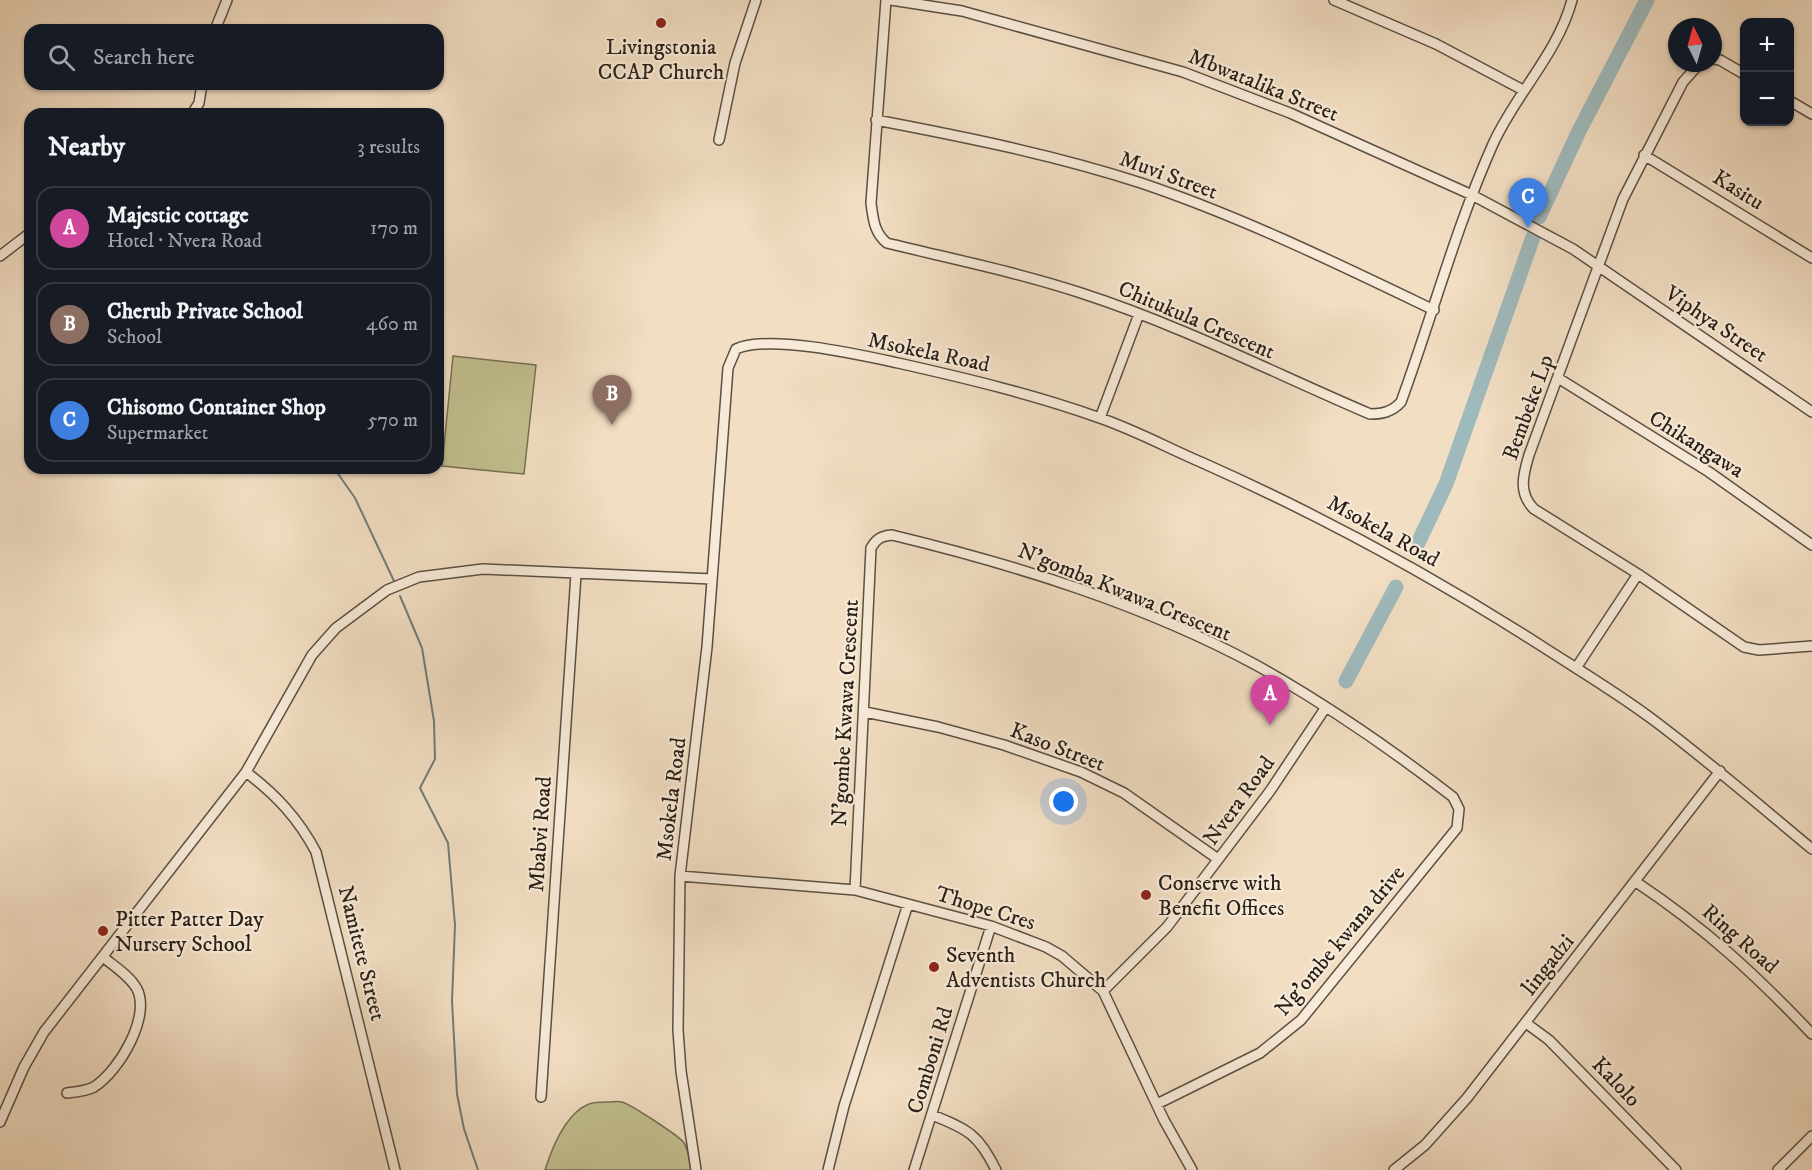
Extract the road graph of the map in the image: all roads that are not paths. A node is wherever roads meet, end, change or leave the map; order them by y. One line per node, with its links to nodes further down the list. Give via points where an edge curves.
1 (227, 0): 7 (street)
2 (756, 0): 17 (street, via 735,63)
3 (886, 0): 16 (street, Chitukula Crescent)
4 (891, 0): 19 (street, Mbwatalika Street, via 962,11 1183,72 1290,113)
5 (1334, 0): 12 (street, via 1436,44)
6 (1572, 0): 12 (street, Chitukula Crescent, via 1552,44)
7 (217, 24)
8 (1722, 61): 10 (street)
9 (1692, 72): 18 (street, Bembeke Lp)
10 (1741, 72)
11 (201, 90): 14 (street)
12 (1523, 90): 19 (street, Chitukula Crescent, via 1494,142)
13 (1794, 103): 15 (street)
14 (196, 108)
15 (1812, 114)
16 (876, 120): 24 (street, Muvi Street, via 986,142 1141,183 1300,246); 25 (street, Chitukula Crescent, via 871,203 876,228 887,243 1023,275)
17 (719, 140)
18 (1644, 154): 22 (street, Kasitu); 23 (street, Bembeke Lp)
19 (1472, 195): 23 (street, Mbwatalika Street); 24 (street, Chitukula Crescent)
20 (24, 238): 21 (street)
21 (0, 256)
22 (1812, 258)
23 (1599, 267): 26 (street, Bembeke Lp); 27 (street, Viphya Street)
24 (1434, 310): 25 (street, Chitukula Crescent, via 1401,402 1377,414)
25 (1139, 314): 28 (street)
26 (1558, 378): 30 (street, Chikangawa, via 1709,472); 32 (street, Bembeke Lp, via 1523,476 1526,500 1534,509)
27 (1812, 412)
28 (1100, 418): 33 (street, Msokela Road, via 1002,387 882,359 747,344 736,349 728,368); 35 (street, Msokela Road, via 1302,508 1472,602)
29 (876, 540): 36 (street, N'gomba Kwawa Crescent, via 892,535 986,558 1106,600 1224,650); 37 (street, N'gombe Kwawa Crescent, via 871,548)
30 (1812, 545)
31 (576, 574): 33 (street); 39 (street, via 466,569 419,577 387,590 336,628 312,655); 53 (street, Mbabvi Road)
32 (1638, 574): 34 (street, Bembeke Lp, via 1744,646 1759,650); 35 (street)
33 (712, 579): 43 (street, Msokela Road)
34 (1812, 646)
35 (1576, 668): 38 (street, Msokela Road)
36 (1326, 707): 40 (street, N'gomba Kwawa Crescent, via 1453,797); 42 (street, Nvera Road, via 1283,773)
37 (865, 712): 42 (street, Kaso Street, via 1004,745 1081,772 1124,793); 45 (street, N'gombe Kwawa Crescent)
38 (1719, 771): 41 (street, Msokela Road); 44 (street, lingadzi)
39 (246, 772): 48 (street); 59 (street, Namitete Street, via 277,796 299,822 316,852)
40 (1459, 809): 54 (street, Ng'ombe kwana drive, via 1457,828 1301,1020 1252,1058)
41 (1812, 849)
42 (1218, 859): 49 (street, Nvera Road, via 1167,927)
43 (680, 876): 45 (street, Thope Cres); 60 (street, Msokela Road, via 678,1030)
44 (1636, 882): 50 (street, lingadzi); 51 (street, Ring Road, via 1737,957)
45 (855, 890): 46 (street, Thope Cres)
46 (908, 904): 47 (street, Thope Cres); 61 (street, via 844,1106)
47 (991, 926): 49 (street, Thope Cres, via 1062,956); 55 (street, Comboni Rd)
48 (103, 957): 52 (street, via 138,991 140,1019 132,1040 108,1074 94,1087); 56 (street, via 44,1032 24,1066)
49 (1103, 991): 54 (street, Thope Cres)
50 (1526, 1023): 58 (street, lingadzi); 66 (street, Kalolo, via 1549,1040)
51 (1812, 1034)
52 (67, 1093)
53 (541, 1097)
54 (1157, 1104): 64 (street, Thope Cres)
55 (932, 1115): 62 (street, Comboni Rd); 63 (street, via 973,1134)
56 (0, 1122)
57 (1812, 1136): 67 (street)
58 (1406, 1167): 65 (street, lingadzi)
59 (395, 1170)
60 (696, 1170)
61 (828, 1170)
62 (914, 1170)
63 (996, 1170)
64 (1192, 1170)
65 (1394, 1170)
66 (1676, 1170)
67 (1778, 1170)

